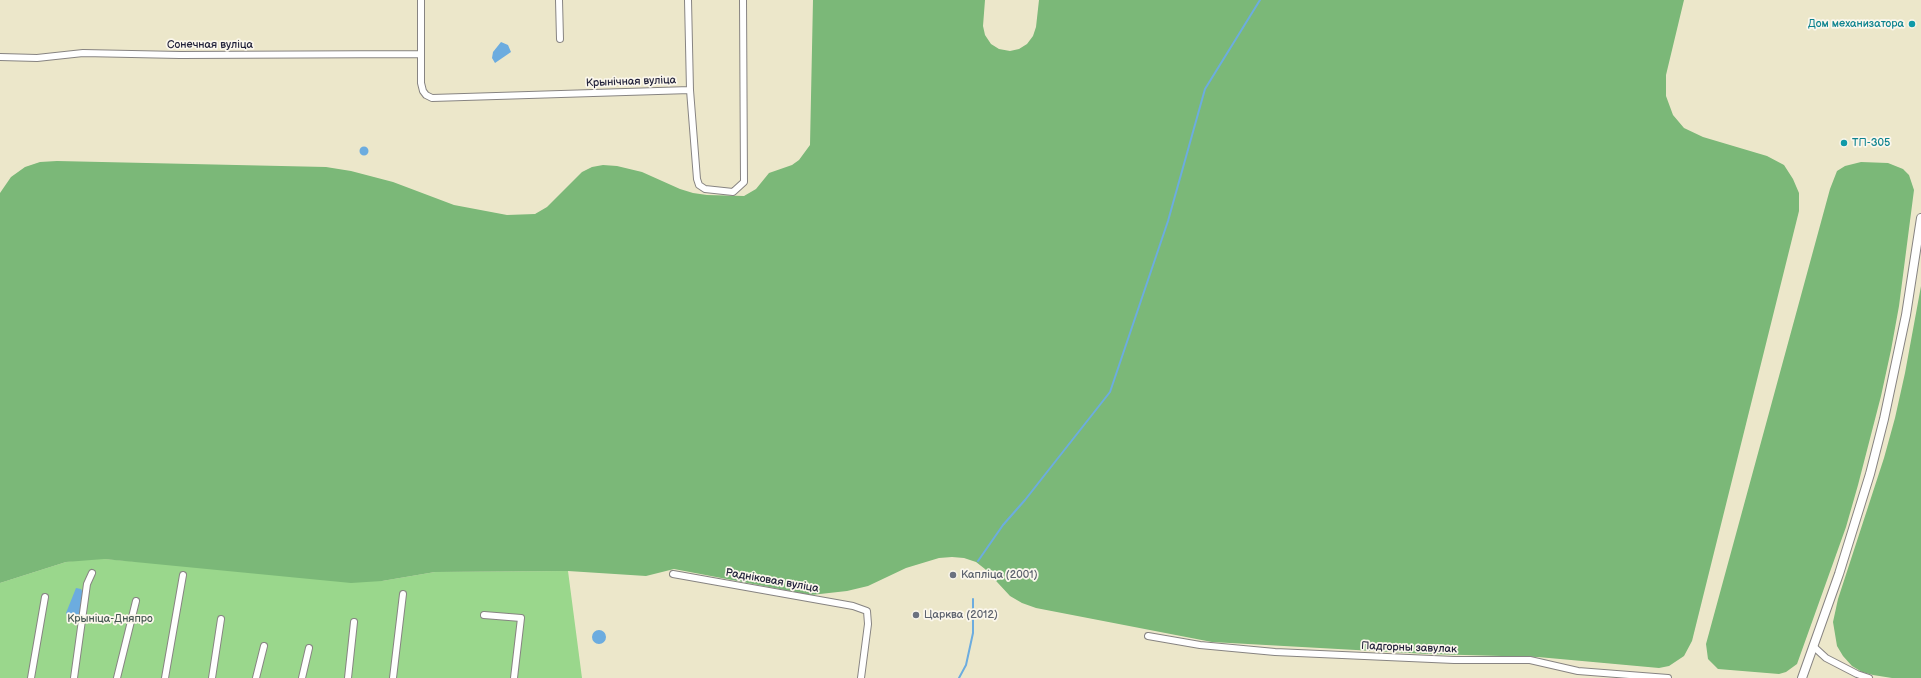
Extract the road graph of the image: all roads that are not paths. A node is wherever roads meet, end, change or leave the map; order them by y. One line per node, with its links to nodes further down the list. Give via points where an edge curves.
1 (421, 0): 6 (street)
2 (559, 0): 5 (street)
3 (688, 0): 8 (street)
4 (743, 0): 8 (street, Крынічная вуліца, via 744,182 733,192 705,189 699,185)
5 (560, 39)
6 (421, 54): 7 (street, Сонечная вуліца, via 83,53 37,58); 8 (street, Крынічная вуліца, via 423,91 432,98)
7 (0, 57)
8 (690, 90)
9 (1921, 218): 21 (street, via 1904,322 1884,419 1852,530)
10 (92, 573): 24 (street, via 88,584)
11 (183, 574): 26 (street)
12 (673, 574): 33 (street, Радніковая вуліца, via 846,604 867,611 868,624)
13 (403, 594): 31 (street)
14 (44, 597): 23 (street)
15 (136, 602): 25 (street)
16 (484, 615): 32 (street, via 521,618)
17 (221, 619): 27 (street)
18 (354, 622): 30 (street)
19 (1148, 636): 34 (street, Падгорны завулак, via 1200,646 1275,652 1454,660 1530,660 1578,671)
20 (264, 646): 28 (street)
21 (1813, 646): 35 (street); 36 (street, via 1826,658)
22 (309, 648): 29 (street)
23 (31, 678)
24 (74, 678)
25 (117, 678)
26 (166, 678)
27 (212, 678)
28 (256, 678)
29 (302, 678)
30 (348, 678)
31 (393, 678)
32 (514, 678)
33 (861, 678)
34 (1668, 678)
35 (1802, 678)
36 (1869, 678)

